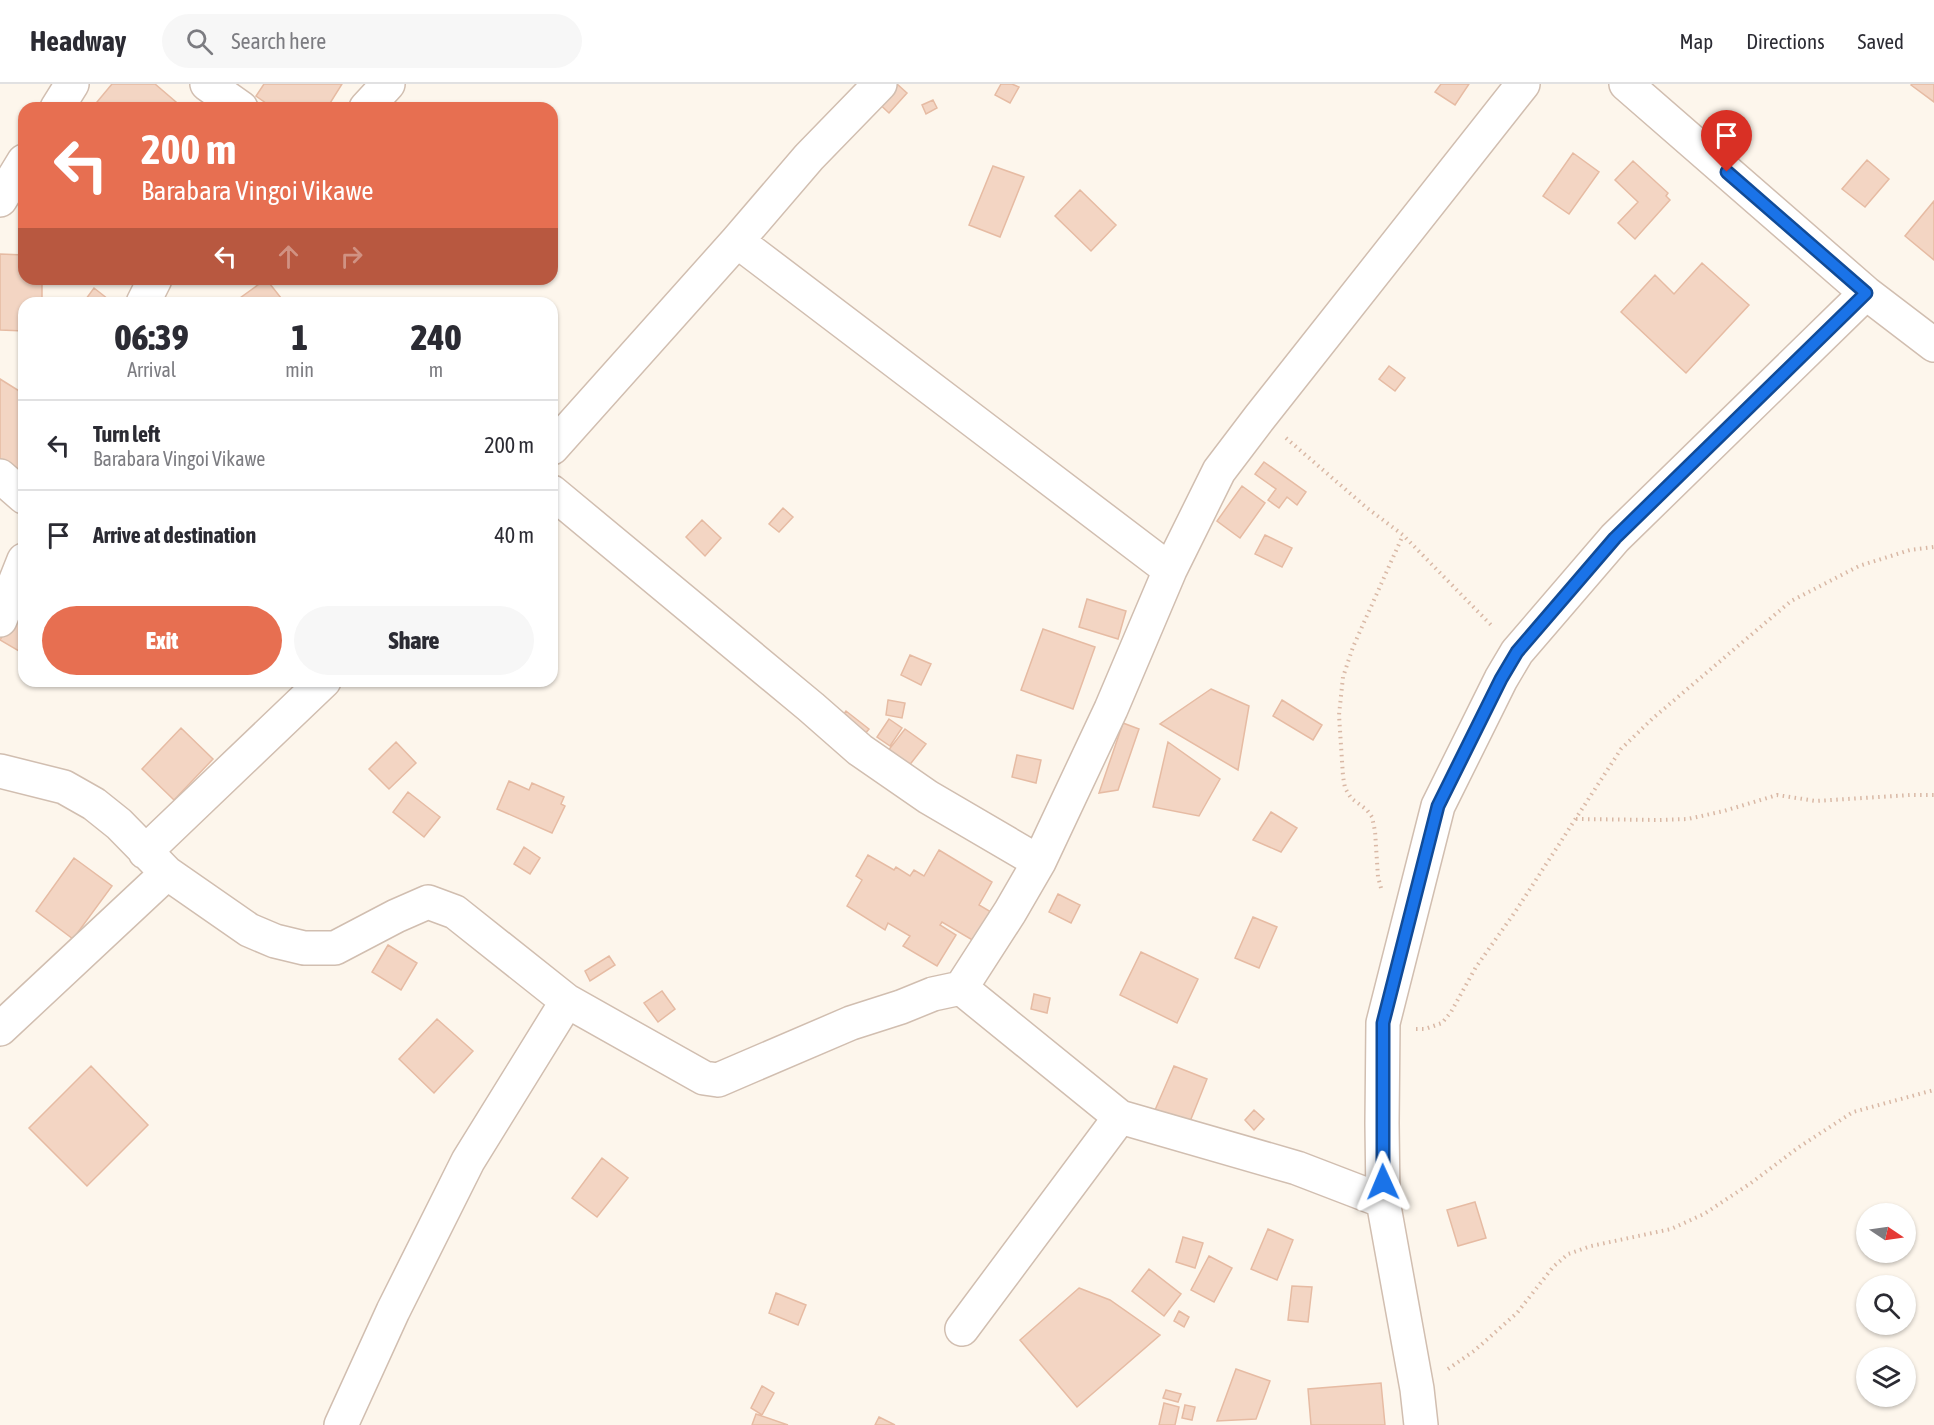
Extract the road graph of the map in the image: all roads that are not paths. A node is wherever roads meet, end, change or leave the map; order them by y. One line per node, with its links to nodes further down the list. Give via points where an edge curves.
1 (72, 84): 7 (street)
2 (207, 84): 8 (street)
3 (388, 84): 9 (street)
4 (880, 84): 12 (street, via 809,157)
5 (1523, 84): 19 (street, via 1219,471)
6 (1626, 84): 13 (street)
7 (61, 102)
8 (232, 102)
9 (372, 102)
10 (18, 172): 11 (street)
11 (0, 200)
12 (737, 241): 15 (street); 19 (street)
13 (1866, 293): 14 (street); 30 (street, via 1615,538 1517,652 1501,679 1438,806 1383,1023)
14 (1934, 345)
15 (558, 441)
16 (0, 476): 17 (street)
17 (18, 492)
18 (558, 497): 25 (street, via 860,750 928,797)
19 (1170, 570): 25 (street, via 1111,709)
20 (18, 575): 21 (street)
21 (0, 620)
22 (318, 687): 24 (street)
23 (0, 771): 24 (street, via 64,787 119,824)
24 (156, 862): 27 (street, via 249,930 304,948 335,948 428,902 455,912); 28 (street)
25 (1039, 862): 26 (street)
26 (961, 988): 27 (street, via 851,1023 718,1080 704,1078); 29 (street)
27 (567, 1001): 32 (street, via 468,1161)
28 (0, 1029)
29 (1120, 1117): 30 (street, via 1297,1167); 31 (street)
30 (1383, 1201): 33 (street)
31 (962, 1329)
32 (341, 1425)
33 (1421, 1425)

